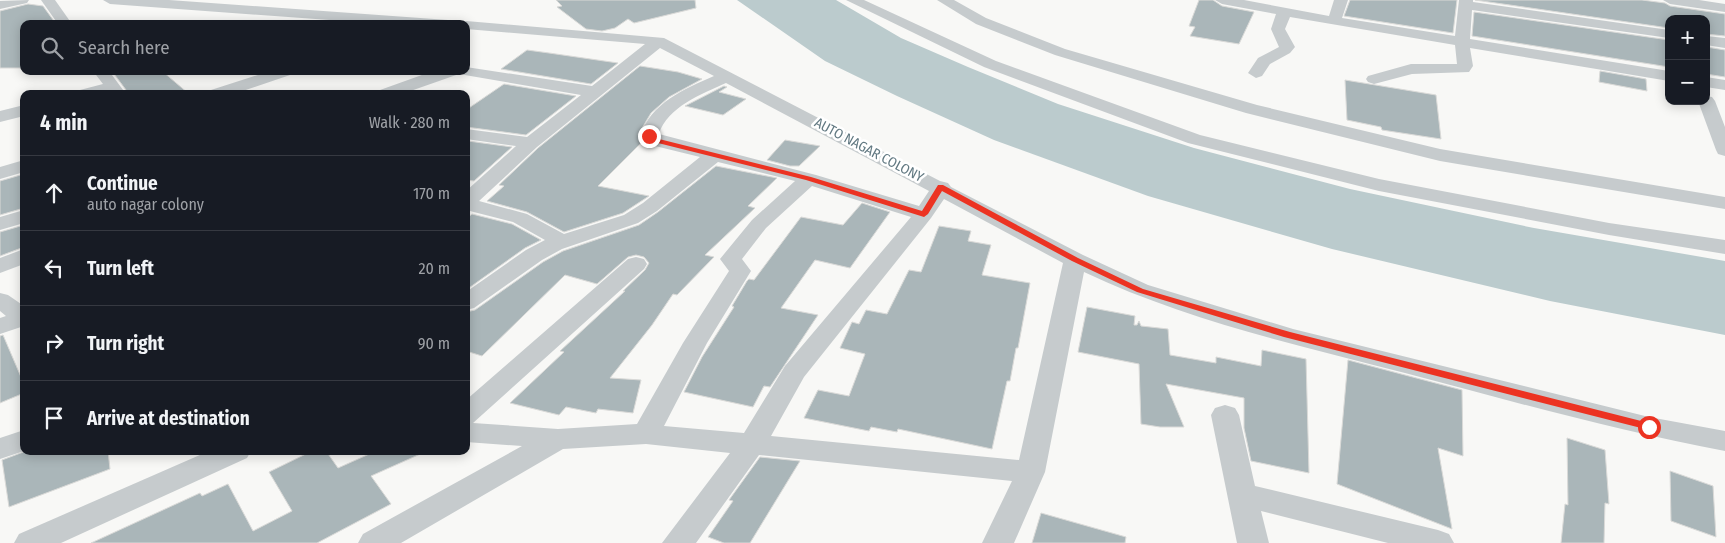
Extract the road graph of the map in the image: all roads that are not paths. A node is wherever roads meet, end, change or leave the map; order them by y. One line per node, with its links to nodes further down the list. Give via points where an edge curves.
1 (22, 0): 11 (street)
2 (48, 0): 15 (street)
3 (110, 0): 12 (street)
4 (216, 0): 12 (street)
5 (853, 0): 56 (street, via 990,64 1194,139 1379,185 1609,229)
6 (1222, 0): 14 (street)
7 (1341, 0): 17 (street)
8 (1670, 0): 13 (street)
9 (956, 2): 50 (street, via 981,21 1060,52 1252,109 1440,155)
10 (1465, 2): 19 (street); 23 (street)
11 (0, 5)
12 (202, 8): 16 (street)
13 (1725, 8)
14 (1284, 13): 17 (street); 25 (street, via 1278,29 1286,50 1264,61)
15 (62, 20)
16 (382, 20)
17 (1334, 21): 23 (street)
18 (470, 25): 21 (street, AUTO NAGAR COLONY)
19 (1665, 33)
20 (1725, 33): 22 (street)
21 (659, 41): 30 (street, AUTO NAGAR COLONY); 37 (street)
22 (1714, 41)
23 (1462, 42): 29 (street); 31 (street, via 1463,69 1411,69)
24 (470, 72): 37 (street)
25 (1256, 73)
26 (104, 75): 34 (street)
27 (275, 75): 35 (street)
28 (437, 75): 36 (street)
29 (1665, 75)
30 (728, 76): 44 (street, via 672,105 654,121 649,136 657,141); 48 (street, AUTO NAGAR COLONY)
31 (1374, 79)
32 (1710, 83): 33 (street)
33 (1725, 85)
34 (115, 90)
35 (230, 90)
36 (396, 90)
37 (596, 92): 42 (street)
38 (1708, 105): 43 (street)
39 (20, 111): 40 (street)
40 (0, 117)
41 (470, 135): 42 (street)
42 (531, 143): 49 (street)
43 (1725, 150)
44 (716, 154): 47 (street); 55 (street, via 631,219)
45 (20, 167): 46 (street)
46 (0, 173)
47 (809, 178): 52 (street); 69 (street, via 759,224 731,259 740,271 695,343)
48 (941, 187): 52 (street); 58 (street, AUTO NAGAR COLONY)
49 (470, 199)
50 (1725, 203)
51 (470, 204): 55 (street, via 520,218)
52 (924, 214): 73 (street, via 794,372)
53 (20, 217): 54 (street)
54 (0, 224)
55 (562, 241): 62 (street, via 534,255)
56 (1725, 246)
57 (20, 258): 60 (street)
58 (1075, 260): 71 (street, AUTO NAGAR COLONY, via 1140,290 1287,334 1649,427); 76 (street)
59 (636, 264): 66 (street)
60 (0, 266)
61 (0, 300): 63 (street)
62 (470, 300)
63 (20, 315)
64 (20, 319): 65 (street)
65 (0, 326)
66 (470, 410)
67 (1225, 415): 77 (street)
68 (470, 432): 70 (street)
69 (646, 434): 70 (street); 73 (street)
70 (558, 439): 79 (street)
71 (1725, 441)
72 (20, 442): 74 (street)
73 (753, 443): 76 (street); 80 (street)
74 (0, 449)
75 (229, 455): 78 (street)
76 (1031, 472): 81 (street)
77 (1241, 494): 82 (street); 83 (street)
78 (30, 543)
79 (374, 543)
80 (678, 543)
81 (998, 543)
82 (1253, 543)
83 (1438, 543)

